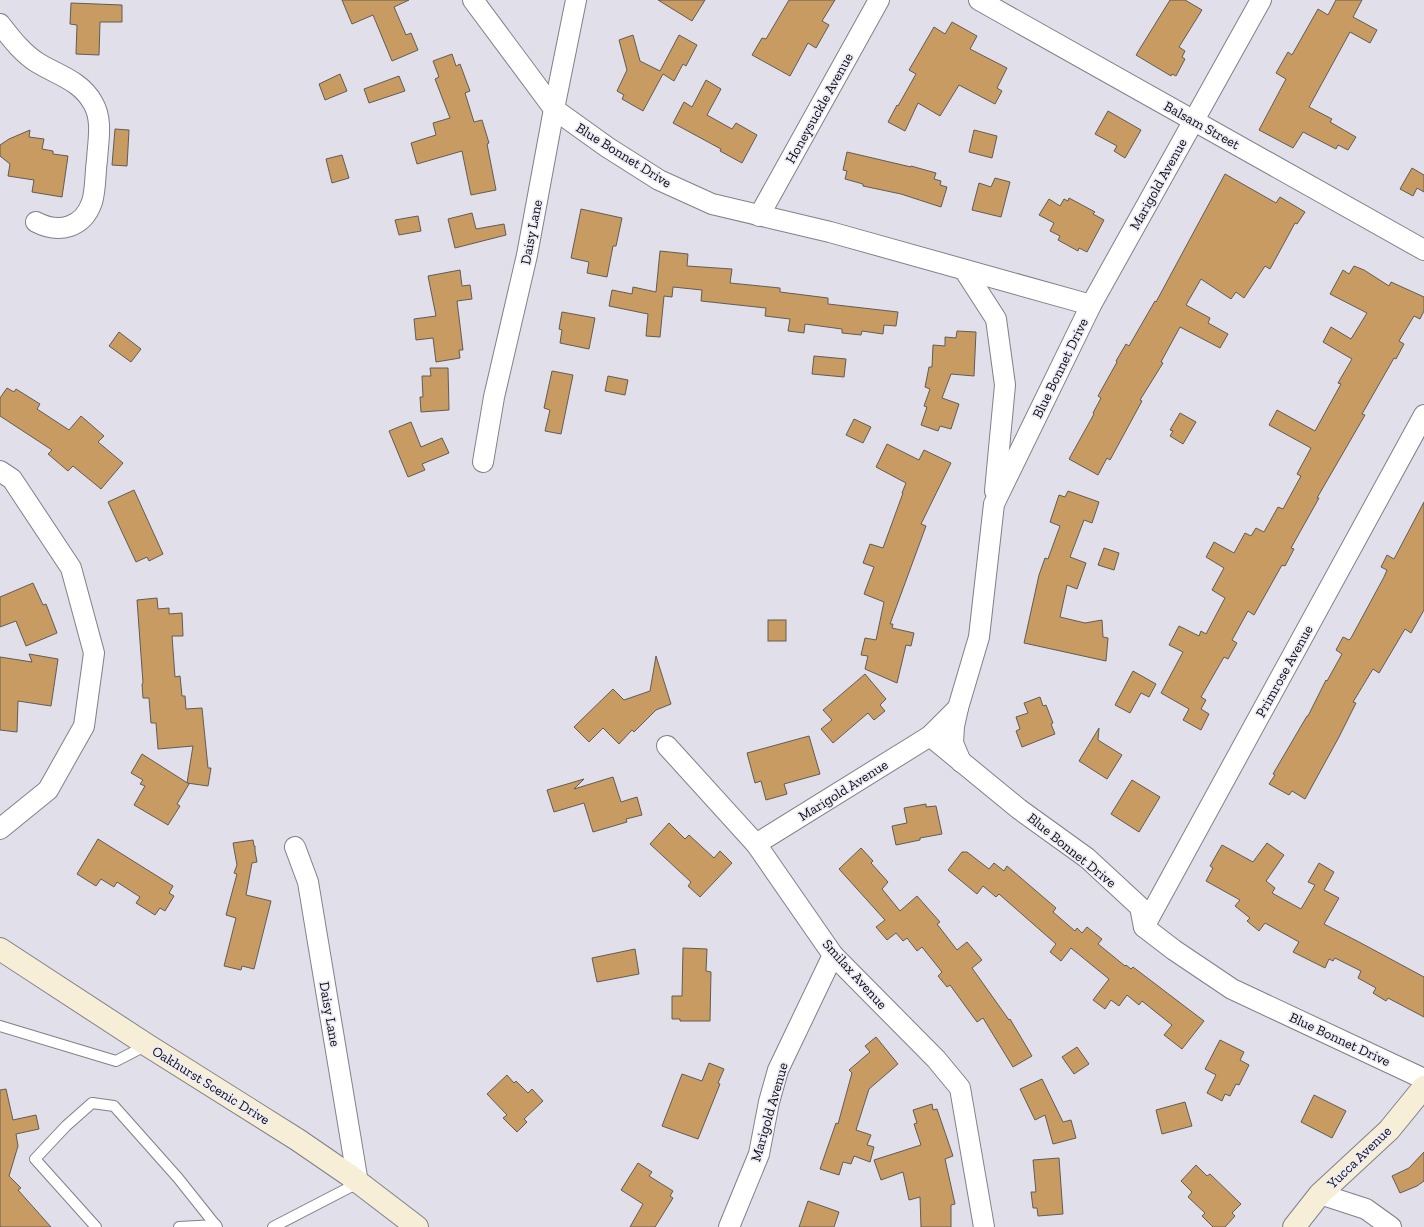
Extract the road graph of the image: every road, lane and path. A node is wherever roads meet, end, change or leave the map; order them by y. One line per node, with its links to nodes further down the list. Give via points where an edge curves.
1 (473, 0): 7 (street, Blue Bonnet Drive)
2 (576, 0): 7 (street, Daisy Lane)
3 (879, 0): 9 (street, Honeysuckle Avenue)
4 (979, 0): 8 (street, Balsam Street)
5 (1261, 0): 8 (street, Marigold Avenue)
6 (0, 24): 10 (street, via 21,49 38,63 79,86 93,103 99,120 93,196 88,211 78,222 67,227 55,228)
7 (554, 109): 9 (street, Blue Bonnet Drive, via 606,147 659,180 712,204); 15 (street, Daisy Lane, via 527,255 494,397)
8 (1193, 120): 11 (street, Balsam Street); 13 (street, Marigold Avenue)
9 (759, 216): 12 (street, Blue Bonnet Drive, via 830,232)
10 (36, 222)
11 (1424, 250)
12 (965, 271): 13 (street, Blue Bonnet Drive); 17 (street, Blue Bonnet Drive, via 996,319 1005,385)
13 (1091, 305): 17 (street, Blue Bonnet Drive)
14 (1424, 415): 25 (street, Primrose Avenue)
15 (483, 462)
16 (0, 471): 22 (street, via 12,479 71,568 94,653 84,726 48,790)
17 (994, 504): 18 (street, Blue Bonnet Drive, via 979,637)
18 (958, 708): 19 (street, Blue Bonnet Drive); 21 (street, via 953,743)
19 (930, 736): 21 (street, Blue Bonnet Drive); 23 (street, Marigold Avenue)
20 (667, 746): 23 (street, Smilax Avenue)
21 (961, 762): 25 (street, Blue Bonnet Drive, via 1019,809 1087,858 1140,907)
22 (0, 829)
23 (756, 844): 27 (street, Smilax Avenue)
24 (295, 847): 32 (street, Daisy Lane, via 308,882)
25 (1144, 927): 30 (street, Blue Bonnet Drive, via 1232,988)
26 (0, 949): 29 (street, Oakhurst Scenic Drive)
27 (833, 955): 39 (street, Marigold Avenue, via 778,1070 759,1154); 40 (street, Smilax Avenue, via 936,1059 960,1088)
28 (0, 1026): 29 (lane, via 116,1061)
29 (147, 1045): 32 (street, Oakhurst Scenic Drive, via 298,1140)
30 (1424, 1079)
31 (1424, 1087): 33 (street, Yucca Avenue, via 1388,1130)
32 (358, 1182): 37 (lane); 38 (street, Oakhurst Scenic Drive)
33 (1320, 1194): 41 (street, Yucca Avenue); 42 (street, via 1366,1210)
34 (217, 1226): 35 (lane, via 114,1106 92,1103 34,1159); 36 (lane)
35 (96, 1227)
36 (179, 1227)
37 (274, 1227)
38 (417, 1227)
39 (729, 1227)
40 (984, 1227)
41 (1294, 1227)
42 (1391, 1227)

